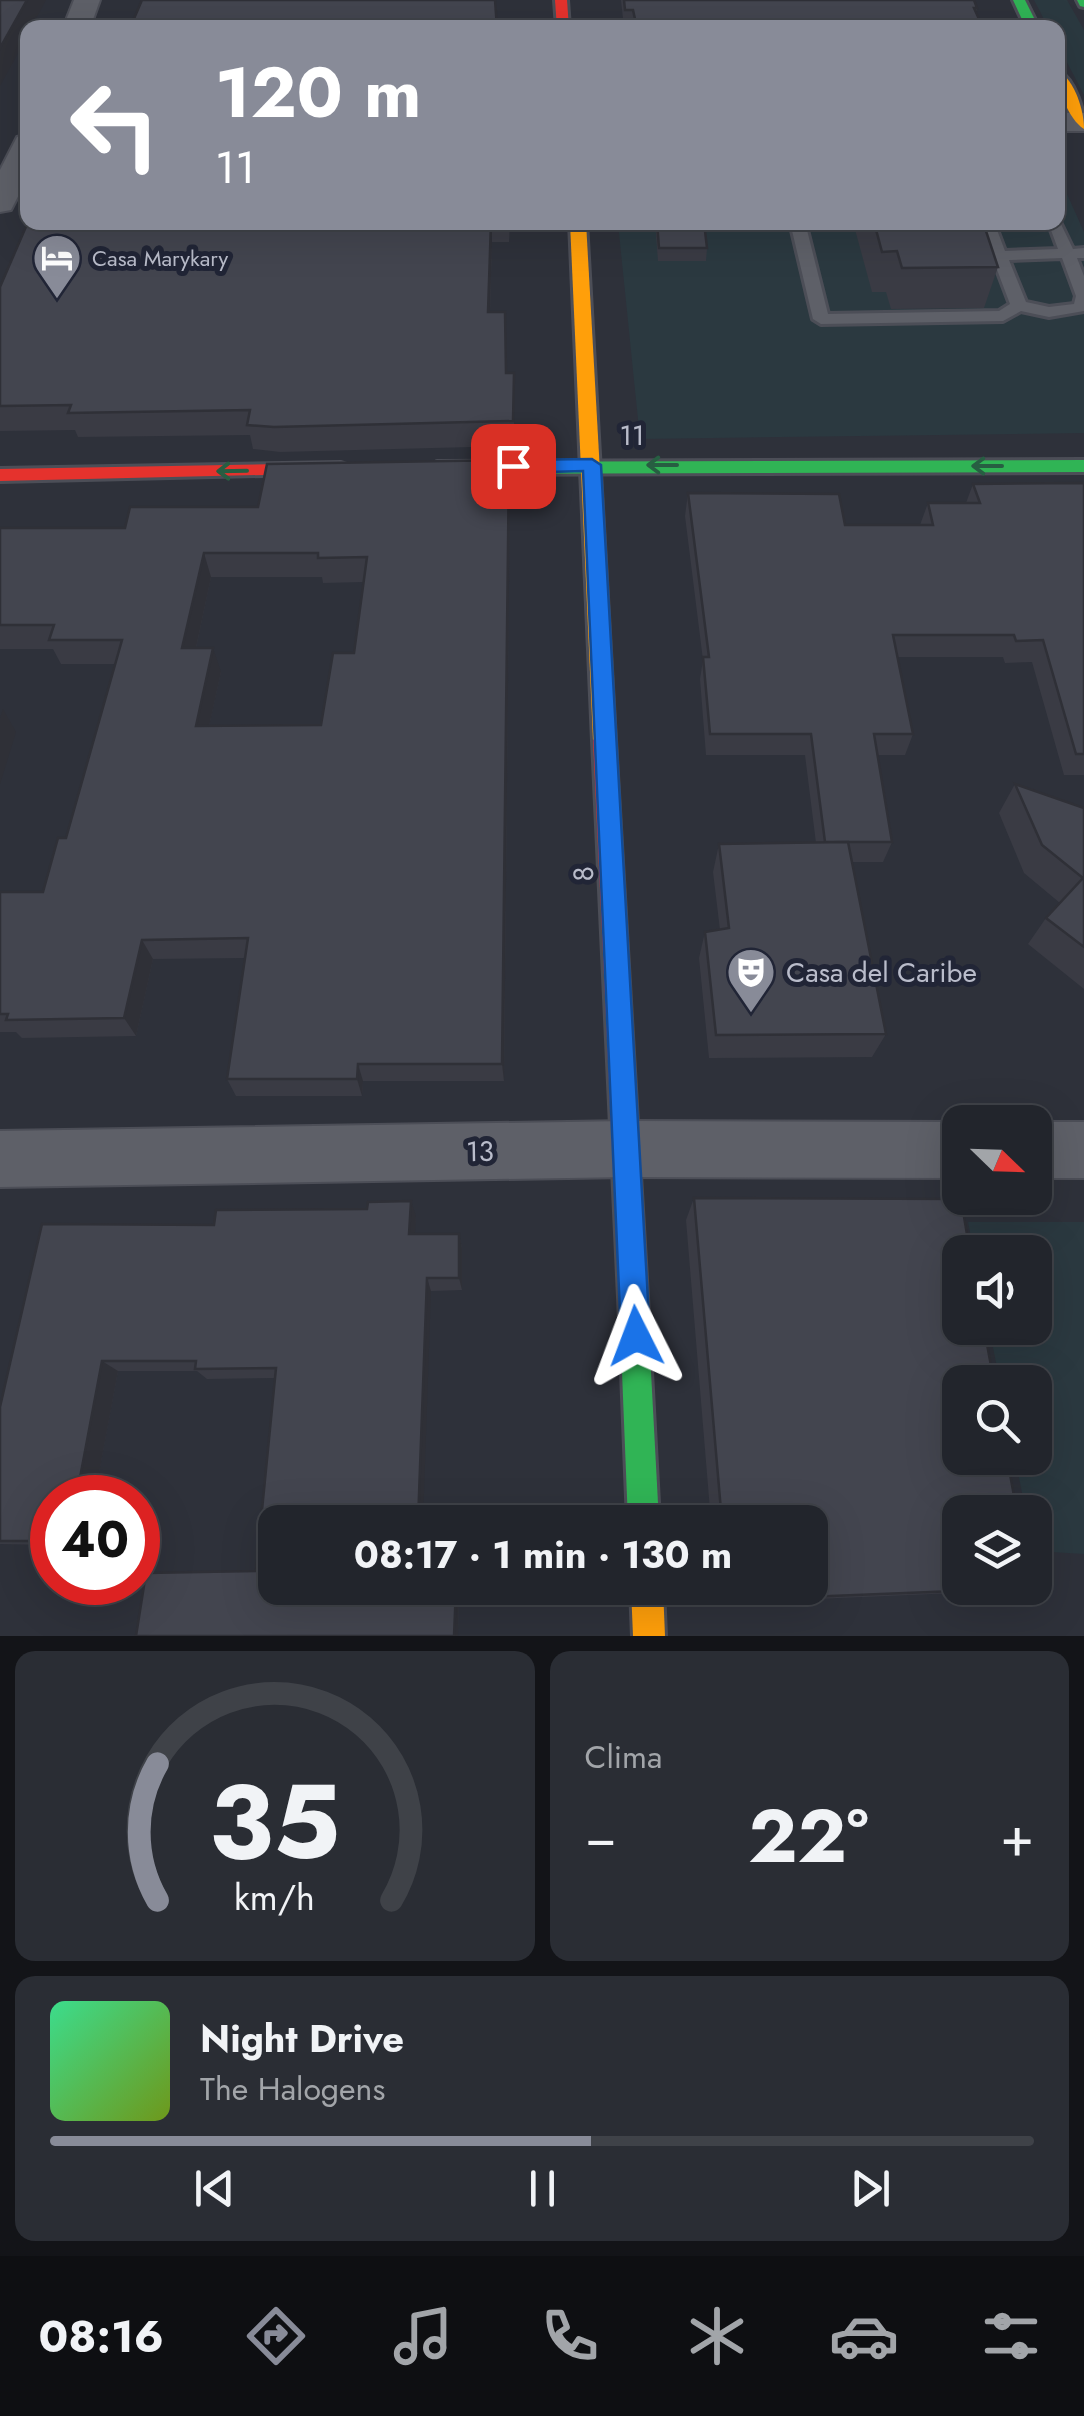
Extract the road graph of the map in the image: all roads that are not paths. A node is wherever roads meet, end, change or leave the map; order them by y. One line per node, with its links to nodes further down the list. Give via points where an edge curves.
1 (1065, 92): 2 (street)
2 (1077, 123)
3 (20, 160): 4 (street)
4 (0, 203)
5 (578, 230): 13 (street, 8)
6 (799, 230): 12 (lane, via 820,320 1004,316)
7 (989, 230): 10 (lane)
8 (1060, 230): 9 (lane)
9 (1076, 253): 10 (lane); 11 (lane)
10 (1000, 256): 12 (lane)
11 (1084, 296): 12 (lane, via 1081,306 1068,311)
12 (1019, 304)
13 (592, 465): 14 (street, 11, one-way to 13); 15 (street, 11); 18 (street, 8)
14 (1084, 466)
15 (414, 468)
16 (375, 469): 17 (street, one-way to 17)
17 (0, 475)
18 (627, 1149): 19 (street, 13); 22 (street, 13); 23 (street, 8)
19 (942, 1150)
20 (1052, 1150): 21 (street)
21 (1084, 1150)
22 (0, 1159)
23 (643, 1505)
24 (648, 1605): 25 (street)
25 (649, 1636)

